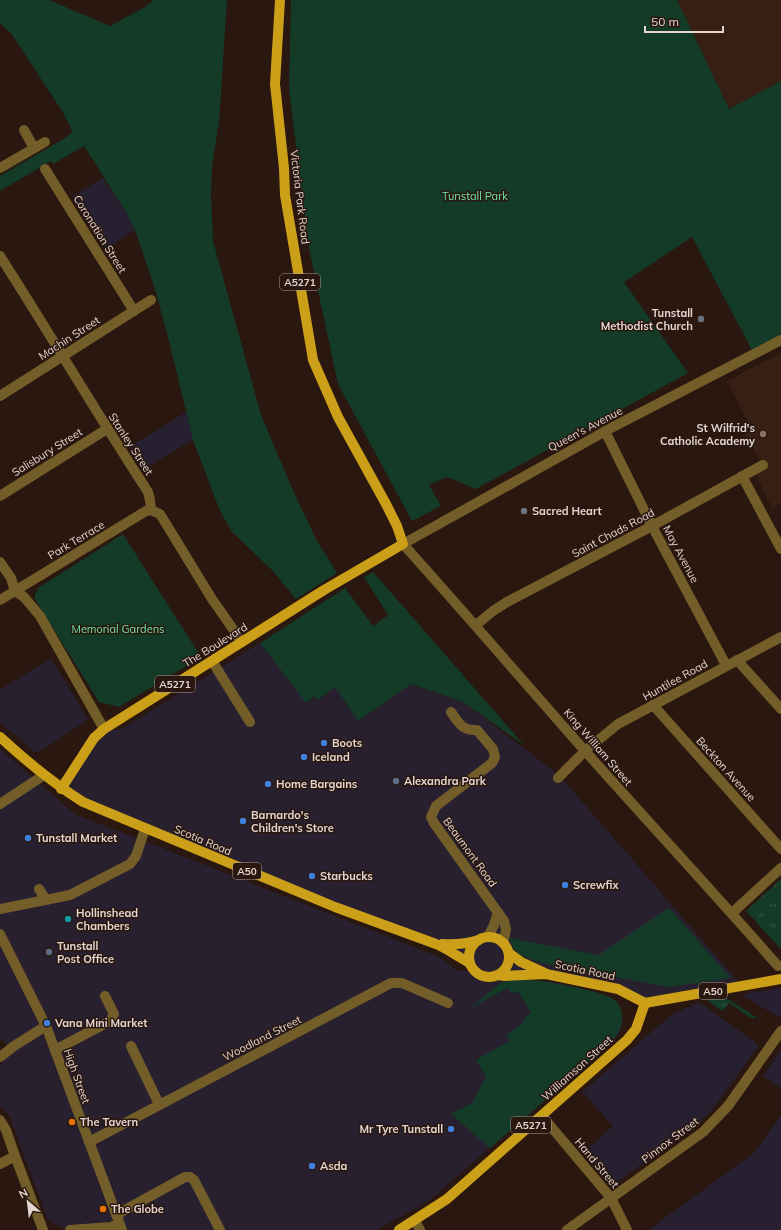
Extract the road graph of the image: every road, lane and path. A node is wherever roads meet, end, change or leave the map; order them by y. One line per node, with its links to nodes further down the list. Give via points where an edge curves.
1 (280, 0): 20 (main road, Victoria Park Road / A5271, via 275,84 285,195 313,360 338,417 386,504)
2 (24, 130): 4 (street)
3 (45, 142): 4 (street)
4 (34, 148): 5 (street)
5 (0, 168)
6 (45, 170): 9 (street, Coronation Street)
7 (0, 256): 11 (street, Stanley Street)
8 (151, 300): 9 (street, Machin Street)
9 (134, 310): 11 (street, Machin Street)
10 (781, 340): 14 (street, Queen's Avenue)
11 (63, 356): 12 (street, Machin Street); 13 (street, Stanley Street)
12 (0, 396)
13 (107, 429): 17 (street, Salisbury Street); 18 (street, Stanley Street, via 148,492)
14 (605, 432): 19 (street, May Avenue); 20 (street, Queen's Avenue)
15 (763, 465): 16 (street, Saint Chads Road)
16 (742, 476): 19 (street, Saint Chads Road); 21 (street)
17 (0, 496)
18 (151, 510): 23 (street, Park Terrace); 27 (street, via 160,514 212,599)
19 (652, 526): 25 (street, Saint Chads Road, via 507,602); 30 (street, May Avenue)
20 (403, 544): 25 (street, King William Street); 27 (main road, The Boulevard / A5271)
21 (781, 549)
22 (0, 562): 23 (street, via 11,578)
23 (14, 591): 24 (street, Park Terrace); 35 (street, via 24,597 40,616)
24 (0, 600)
25 (476, 626): 37 (street, King William Street)
26 (781, 637): 28 (street, Huntilee Road)
27 (242, 642): 29 (main road, The Boulevard / A5271)
28 (737, 660): 30 (street, Huntilee Road); 32 (street)
29 (212, 661): 34 (street); 35 (main road, The Boulevard / A5271)
30 (726, 665): 31 (street, Huntilee Road)
31 (653, 706): 37 (street, Huntilee Road, via 618,724); 43 (street, Beckton Avenue)
32 (781, 709)
33 (451, 712): 48 (street, Beaumont Road, via 464,728 477,730 493,750 495,757 492,763 436,806 431,818)
34 (250, 722)
35 (104, 729): 40 (main road, The Boulevard / A5271, via 94,738)
36 (0, 737): 38 (main road, Scotia Road / A50)
37 (585, 752): 39 (street, Huntilee Road); 49 (street, King William Street)
38 (44, 775): 40 (main road, Scotia Road / A50); 41 (street)
39 (558, 778)
40 (61, 789): 42 (main road, Scotia Road / A50, via 83,802)
41 (0, 804)
42 (145, 828): 46 (street, via 136,856 130,864 70,896); 53 (main road, Scotia Road / A50, via 335,907)
43 (781, 849)
44 (781, 868): 49 (street)
45 (39, 889): 46 (street)
46 (46, 900): 47 (street)
47 (0, 909)
48 (498, 912): 51 (street, via 494,925); 52 (street, Beaumont Road, via 506,930)
49 (732, 913): 56 (street, King William Street)
50 (0, 934): 63 (street, High Street)
51 (484, 938): 52 (main road, via 495,938); 53 (main road, Scotia Road / A50, via 454,945); 55 (main road, via 470,950)
52 (503, 943): 54 (main road)
53 (436, 944): 55 (main road, Scotia Road / A50)
54 (509, 953): 57 (main road, Scotia Road); 58 (main road, via 507,967)
55 (470, 963): 58 (main road, via 480,976 488,978)
56 (778, 966)
57 (546, 974): 58 (main road, Scotia Road); 62 (main road, Scotia Road, via 618,989)
58 (498, 975)
59 (781, 979): 62 (main road, A50)
60 (105, 996): 66 (street, via 114,1014 110,1021)
61 (448, 1003): 68 (street, Woodland Street, via 402,983 391,984)
62 (645, 1003): 69 (main road, Williamson Street / A5271, via 636,1029 627,1040)
63 (46, 1026): 66 (street, High Street); 67 (street)
64 (781, 1031): 74 (street, Pinnox Street, via 728,1106 703,1132)
65 (131, 1046): 68 (street)
66 (55, 1050): 71 (street, High Street)
67 (0, 1056)
68 (160, 1104): 71 (street, Woodland Street)
69 (542, 1116): 74 (street, Hand Street); 75 (main road, Williamson Street / A5271, via 447,1199)
70 (0, 1120): 72 (street)
71 (89, 1142): 76 (street, High Street)
72 (14, 1156): 73 (street); 77 (street)
73 (0, 1164)
74 (611, 1198): 82 (street, Pinnox Street); 83 (street, Hand Street)
75 (415, 1221): 80 (main road, Williamson Street / A5271); 81 (street)
76 (119, 1223): 78 (street, via 111,1227); 79 (street, via 185,1177 190,1177 194,1180)
77 (43, 1230)
78 (70, 1230)
79 (220, 1230)
80 (399, 1230)
81 (420, 1230)
82 (567, 1230)
83 (627, 1230)

